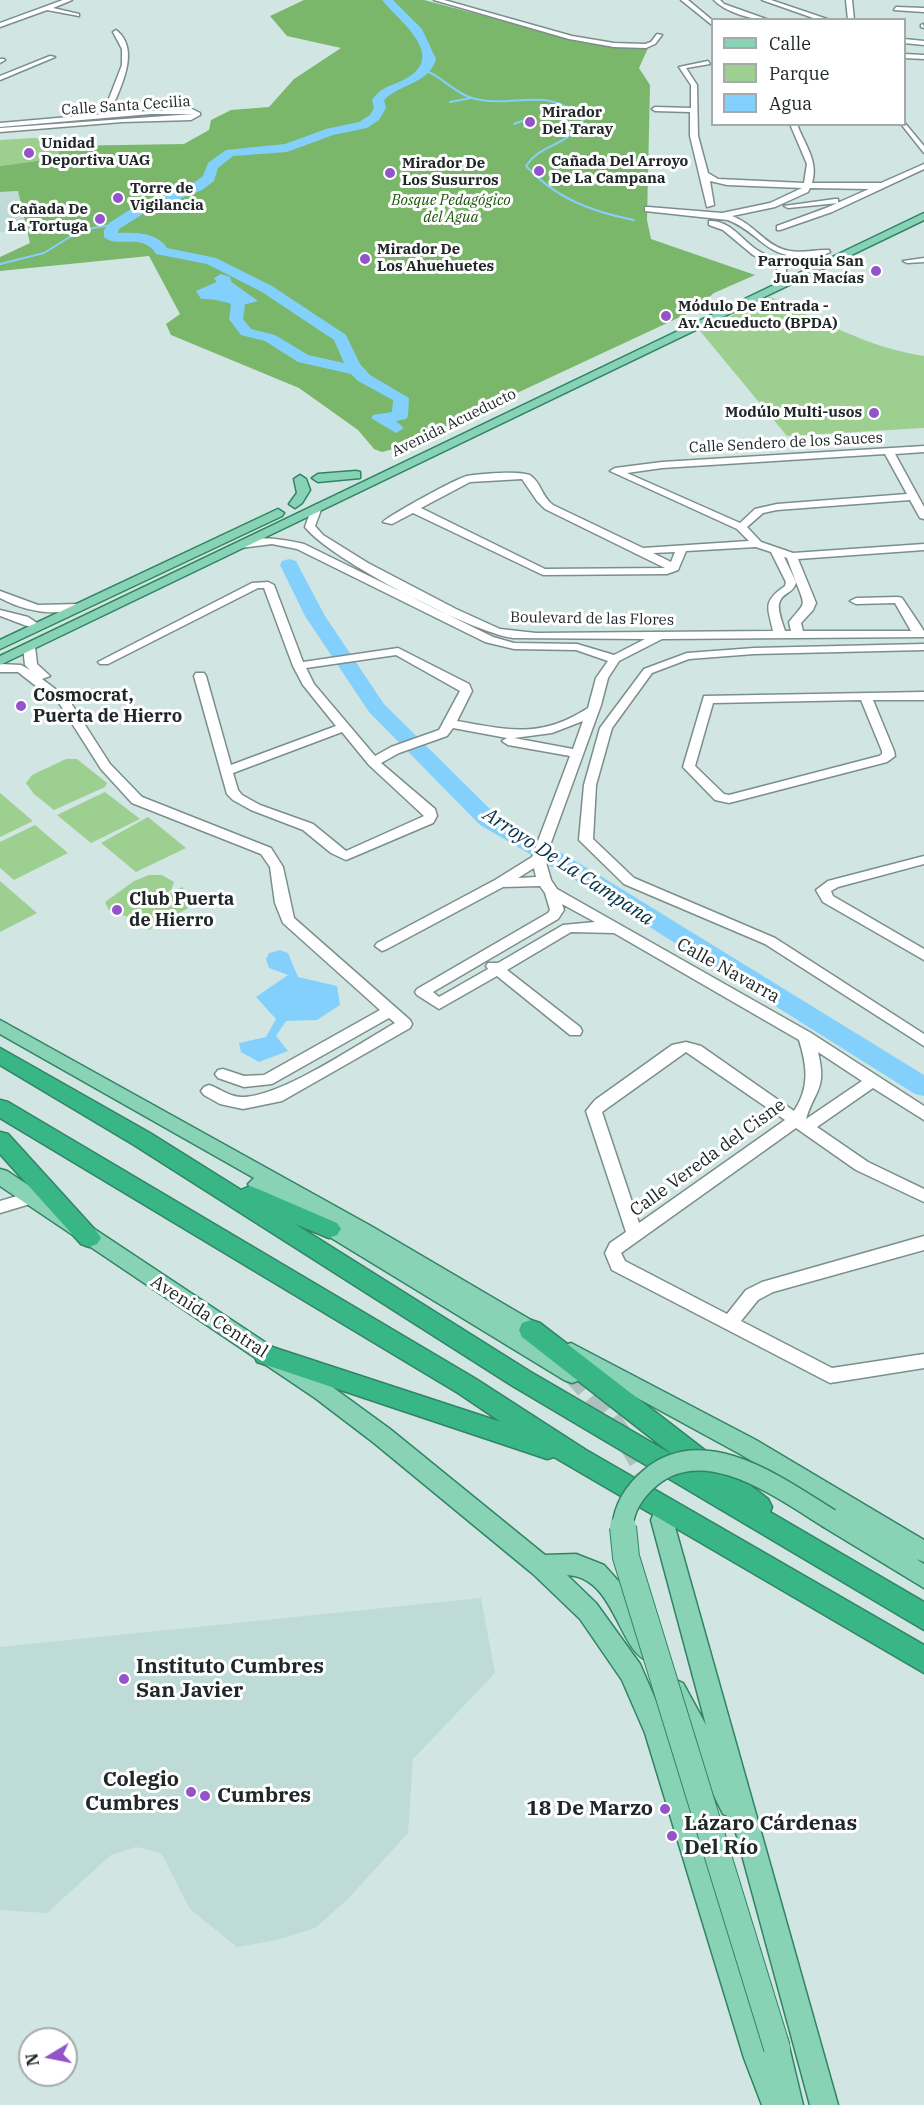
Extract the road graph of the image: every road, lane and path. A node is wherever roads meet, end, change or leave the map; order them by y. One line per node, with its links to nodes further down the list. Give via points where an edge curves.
1 (69, 0): 8 (street)
2 (437, 0): 21 (street, via 588,42 646,46)
3 (684, 0): 12 (street)
4 (717, 0): 14 (street)
5 (765, 0): 15 (street)
6 (849, 0): 16 (street)
7 (895, 0): 9 (street)
8 (46, 9): 13 (street); 19 (street)
9 (896, 10): 11 (street); 17 (street)
10 (708, 11): 12 (street)
11 (924, 11)
12 (699, 12): 18 (street)
13 (77, 15)
14 (760, 18)
15 (821, 18)
16 (851, 18)
17 (897, 18)
18 (711, 22)
19 (0, 25)
20 (116, 32): 33 (street, via 125,49 125,65)
21 (659, 35)
22 (906, 39): 23 (street)
23 (924, 41)
24 (906, 56): 26 (street)
25 (52, 57): 30 (street)
26 (924, 57)
27 (675, 58): 29 (street)
28 (710, 63): 29 (street)
29 (683, 64): 32 (street, via 694,85)
30 (0, 78)
31 (655, 109): 32 (street)
32 (694, 110): 42 (street, via 694,136)
33 (106, 116): 34 (street, Calle Santa Cecilia); 38 (street, Calle Santa Cecilia, via 192,111 198,114 191,118)
34 (0, 125)
35 (794, 126): 47 (street, via 809,158)
36 (802, 126): 40 (street)
37 (905, 126): 39 (street)
38 (0, 130)
39 (924, 151)
40 (818, 157)
41 (924, 166): 45 (street)
42 (705, 174): 44 (street); 50 (street)
43 (820, 175): 48 (street)
44 (727, 183): 46 (street); 50 (street)
45 (883, 184): 49 (street); 51 (street)
46 (777, 185): 47 (street); 52 (street)
47 (808, 185): 48 (street); 52 (street)
48 (818, 185): 49 (street); 52 (street, via 811,195)
49 (844, 186): 51 (street, via 856,189)
50 (708, 190): 55 (street)
51 (859, 195): 53 (street)
52 (801, 197): 54 (street); 57 (street); 59 (street)
53 (850, 199): 54 (street); 58 (street)
54 (816, 204): 57 (street); 58 (street)
55 (710, 205)
56 (924, 205): 65 (main road, Avenida Acueducto)
57 (788, 206): 59 (street)
58 (829, 210): 64 (street)
59 (748, 213): 60 (street); 63 (street, via 744,219)
60 (716, 215): 62 (street); 62 (street, via 647,213); 63 (street)
61 (924, 216): 70 (main road, Avenida Acueducto)
62 (705, 221): 68 (street, via 732,231 755,252 779,264)
63 (747, 225): 65 (street, via 780,251)
64 (780, 228)
65 (826, 252): 68 (main road, Avenida Acueducto)
66 (922, 260): 67 (street)
67 (907, 261)
68 (782, 273): 69 (main road, Avenida Acueducto)
69 (631, 344): 70 (main road); 71 (main road, Avenida Acueducto)
70 (645, 350): 82 (main road, Avenida Acueducto)
71 (434, 438)
72 (924, 449): 73 (street, Calle Sendero de los Sauces)
73 (889, 452): 75 (street, Calle Sendero de los Sauces); 80 (street)
74 (382, 463): 76 (main road, Avenida Acueducto)
75 (649, 466): 79 (street); 79 (street, Calle Sendero de los Sauces, via 616,470)
76 (356, 475): 77 (main road); 81 (main road, Avenida Acueducto)
77 (318, 478)
78 (300, 479): 81 (main road, via 304,494)
79 (630, 479): 86 (street)
80 (914, 497): 84 (street); 86 (street, via 777,507 759,511)
81 (295, 504): 101 (main road, Avenida Acueducto)
82 (318, 507): 88 (main road, Avenida Acueducto); 97 (street, Boulevard de las Flores, via 310,522 312,531)
83 (412, 508): 85 (street); 91 (street, via 468,479 524,476 531,479 542,503); 96 (street, via 543,572 657,572)
84 (924, 516)
85 (388, 522)
86 (741, 527): 87 (street)
87 (757, 544): 92 (street); 93 (street)
88 (240, 545): 98 (street, Boulevard de las Flores, via 272,541 306,548); 110 (main road, Avenida Acueducto)
89 (924, 547): 90 (street)
90 (905, 548): 94 (street); 95 (street)
91 (645, 550): 92 (street); 96 (street)
92 (681, 550): 96 (street)
93 (776, 552): 95 (street); 105 (street, via 791,582 773,604)
94 (924, 555)
95 (792, 556): 106 (street, via 810,603 795,622)
96 (674, 568)
97 (397, 582): 98 (street); 108 (street, Boulevard de las Flores, via 507,634)
98 (385, 588): 114 (street, Boulevard de las Flores, via 489,640 514,646 577,647)
99 (0, 594): 101 (street, via 37,609)
100 (856, 601): 104 (street, via 898,600)
101 (79, 607): 103 (main road, Avenida Acueducto)
102 (0, 613): 103 (street)
103 (37, 627): 109 (main road, Avenida Acueducto)
104 (922, 634): 107 (street, Boulevard de las Flores)
105 (777, 635): 106 (street, Boulevard de las Flores); 108 (street, Boulevard de las Flores); 113 (street, via 743,642 745,648)
106 (798, 635): 107 (street, Boulevard de las Flores)
107 (829, 635): 112 (street, via 844,639 847,644)
108 (659, 636): 114 (street)
109 (0, 645)
110 (28, 647): 115 (main road, Avenida Acueducto); 118 (street)
111 (924, 647): 112 (street)
112 (810, 650): 113 (street)
113 (754, 651): 126 (street, via 687,656 648,671)
114 (615, 659): 123 (street, via 602,678)
115 (0, 661)
116 (104, 662): 117 (street, via 256,585 268,585)
117 (299, 666): 124 (street, via 309,685); 125 (street, via 398,651 466,691)
118 (26, 667): 119 (street); 142 (street, via 61,696 97,757 137,800 266,851 274,858 279,870 281,909 288,920)
119 (0, 668)
120 (200, 676): 131 (street)
121 (924, 696): 122 (street)
122 (866, 697): 122 (street, via 708,699 689,767 720,797 729,799 883,759 889,756 888,751)
123 (594, 708): 125 (street, via 583,718 531,734); 126 (street, via 612,700); 129 (street)
124 (344, 727): 127 (street); 131 (street)
125 (447, 728): 128 (street); 129 (street)
126 (606, 728): 132 (street)
127 (358, 745): 128 (street); 130 (street)
128 (400, 749): 130 (street)
129 (574, 759): 132 (street, via 570,790 582,790); 133 (street)
130 (373, 762): 131 (street, via 431,816 346,856 310,828 235,796)
131 (228, 771)
132 (590, 784): 146 (street, via 586,840 628,881 770,941)
133 (540, 854): 135 (street); 136 (street)
134 (924, 860): 139 (street, via 832,884 823,890 828,899)
135 (500, 883): 136 (street); 138 (street)
136 (548, 886): 137 (street, Calle Navarra); 140 (street, via 557,910 553,916)
137 (622, 934): 141 (street, via 596,927 568,928); 145 (street, Calle Navarra)
138 (382, 946)
139 (924, 955)
140 (482, 957): 141 (street); 141 (street, via 422,992 439,1004)
141 (498, 970): 144 (street)
142 (391, 1011): 148 (street, via 267,1080 235,1081); 150 (street, via 405,1024 277,1097 243,1102 225,1100)
143 (0, 1026): 151 (main road)
144 (575, 1031)
145 (806, 1037): 149 (street, Calle Navarra); 154 (street, Calle Vereda del Cisne, via 815,1083)
146 (924, 1041)
147 (0, 1055): 155 (highway)
148 (223, 1074)
149 (872, 1081): 153 (street, Calle Navarra); 154 (street, Calle Vereda del Cisne)
150 (209, 1091)
151 (132, 1100): 161 (main road, via 173,1131); 166 (main road)
152 (0, 1108): 170 (highway, via 457,1380)
153 (924, 1114)
154 (801, 1124): 158 (street, via 862,1166); 162 (street, Calle Vereda del Cisne); 162 (street, via 696,1050 677,1049 594,1111)
155 (142, 1139): 161 (highway, via 234,1188); 173 (highway, via 520,1378)
156 (0, 1140): 163 (highway)
157 (0, 1176): 159 (main road, Avenida Central)
158 (924, 1196)
159 (34, 1197): 160 (street); 163 (main road, Avenida Central)
160 (0, 1207)
161 (329, 1229): 169 (main road)
162 (635, 1236): 165 (street, Calle Vereda del Cisne, via 613,1253 618,1265)
163 (89, 1238): 167 (main road, Avenida Central)
164 (924, 1243): 165 (street, via 768,1287 752,1295)
165 (729, 1324): 168 (street, via 830,1376)
166 (531, 1330): 172 (main road, via 748,1448); 173 (highway)
167 (266, 1354): 170 (highway); 174 (main road, Avenida Central, via 414,1462)
168 (924, 1361)
169 (572, 1374)
170 (577, 1458): 177 (highway)
171 (662, 1520): 178 (main road)
172 (924, 1552)
173 (832, 1564): 176 (highway)
174 (541, 1566): 178 (main road, via 589,1568 605,1582 685,1708); 179 (main road, Avenida Central, via 572,1593 603,1630 631,1672 645,1702)
175 (924, 1577): 180 (main road, bridge, via 746,1470 722,1462 698,1460 665,1468 647,1479 628,1503 622,1523 626,1557 777,2048)
176 (924, 1617)
177 (924, 1660)
178 (752, 1844): 181 (main road)
179 (776, 2105)
180 (789, 2105)
181 (824, 2105)

